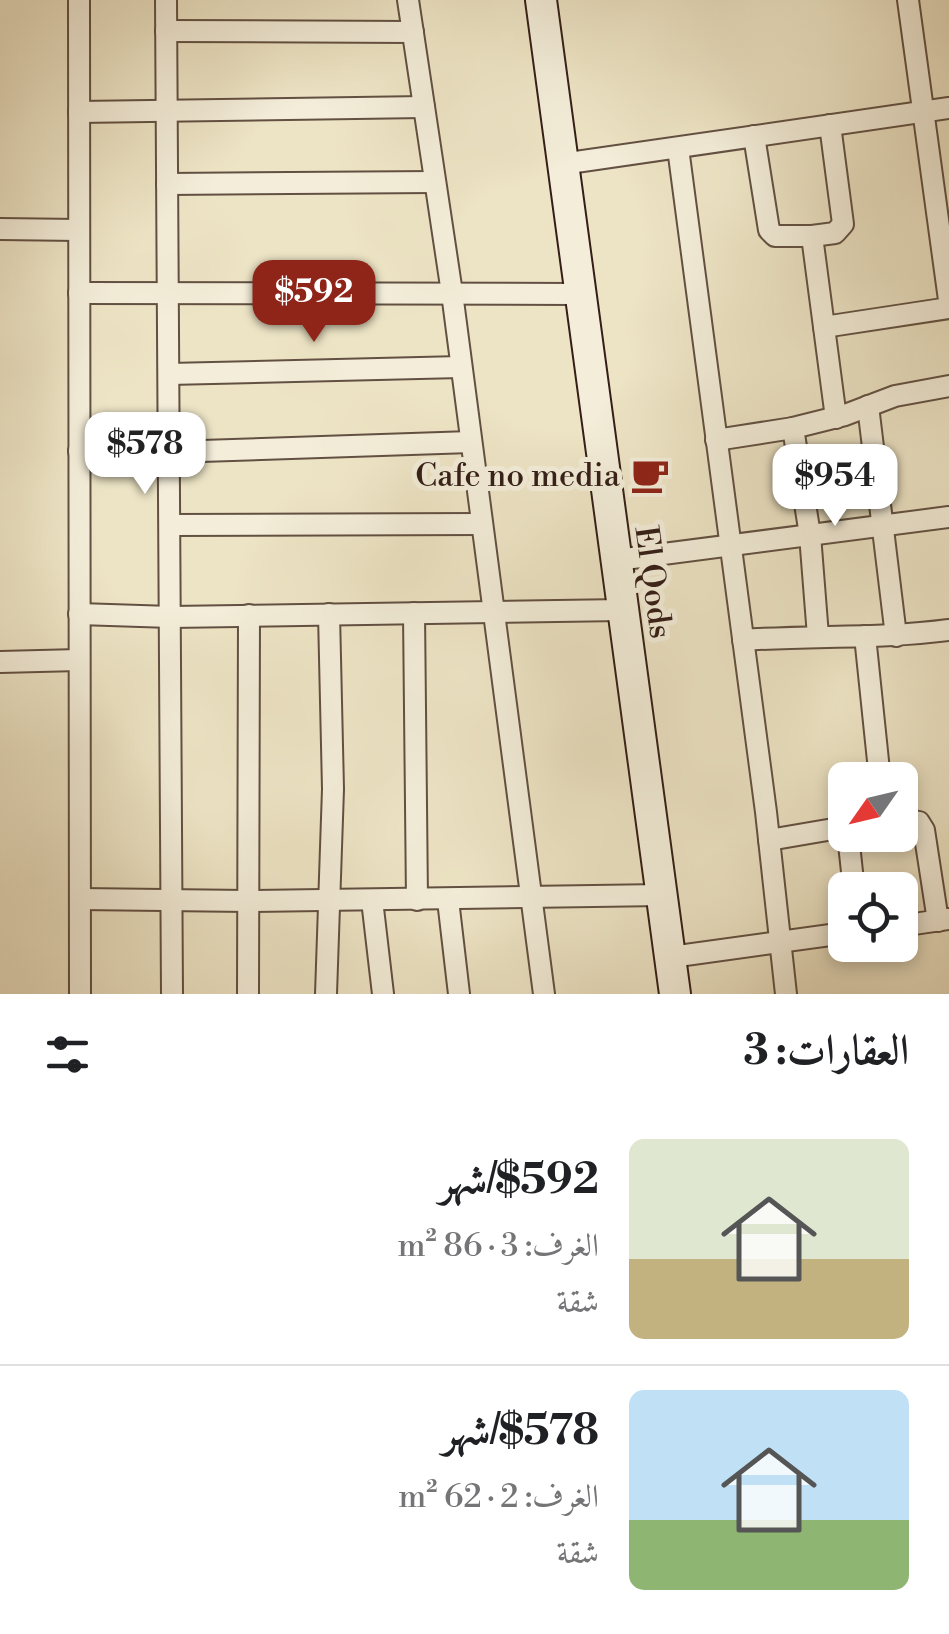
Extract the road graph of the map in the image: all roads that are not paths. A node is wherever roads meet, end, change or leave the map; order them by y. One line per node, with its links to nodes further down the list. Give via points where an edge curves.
1 (79, 0): 12 (street)
2 (166, 0): 6 (street)
3 (408, 0): 7 (street)
4 (541, 0): 16 (street, El Qods)
5 (908, 0): 11 (street)
6 (166, 32): 7 (street); 10 (street)
7 (413, 32): 8 (street)
8 (424, 107): 10 (street); 17 (street)
9 (949, 108): 11 (street)
10 (167, 110): 12 (street); 18 (street)
11 (922, 111): 13 (street); 21 (street)
12 (79, 112): 20 (street)
13 (830, 125): 14 (street); 22 (street, via 843,224 835,233)
14 (754, 136): 15 (street); 22 (street, via 769,230)
15 (678, 148): 16 (street); 36 (street)
16 (562, 164): 26 (street, El Qods)
17 (435, 182): 18 (street); 25 (street)
18 (168, 184): 23 (street)
19 (0, 229): 20 (street)
20 (79, 230): 24 (street)
21 (944, 231): 27 (street)
22 (812, 236): 29 (street)
23 (168, 291): 24 (street); 25 (street); 31 (street)
24 (79, 293): 38 (street)
25 (452, 293): 26 (street); 30 (street)
26 (578, 294): 46 (street, El Qods)
27 (949, 300)
28 (949, 308): 29 (street)
29 (824, 328): 34 (street)
30 (461, 367): 31 (street); 37 (street)
31 (168, 374): 39 (street)
32 (949, 386): 33 (street)
33 (868, 406): 34 (street); 43 (street)
34 (836, 418): 35 (street)
35 (794, 428): 36 (street); 44 (street)
36 (716, 440): 45 (street)
37 (471, 442): 39 (street); 41 (street)
38 (79, 451): 39 (street); 49 (street)
39 (170, 452): 42 (street)
40 (949, 516): 43 (street)
41 (482, 524): 42 (street); 48 (street)
42 (170, 525): 53 (street)
43 (882, 525): 44 (street); 57 (street)
44 (810, 535): 45 (street); 55 (street)
45 (730, 545): 46 (street); 58 (street)
46 (616, 560): 47 (street, El Qods)
47 (622, 610): 48 (street); 65 (street, El Qods)
48 (494, 613): 51 (street); 66 (street)
49 (79, 614): 53 (street); 59 (street)
50 (329, 614): 51 (street); 52 (street); 68 (street)
51 (414, 614): 70 (street)
52 (249, 615): 53 (street); 73 (street)
53 (171, 617): 72 (street)
54 (949, 630): 57 (street)
55 (818, 636): 56 (street); 58 (street)
56 (865, 636): 57 (street); 61 (street)
57 (896, 636)
58 (742, 640): 64 (street)
59 (79, 660): 60 (street); 67 (street)
60 (0, 662)
61 (878, 762)
62 (918, 824): 74 (street)
63 (828, 830): 64 (street)
64 (769, 840): 77 (street)
65 (662, 895): 66 (street); 78 (street, El Qods)
66 (530, 896): 71 (street); 85 (street)
67 (80, 898): 72 (street); 79 (street)
68 (328, 900): 69 (street); 73 (street); 82 (street)
69 (372, 900): 70 (street); 83 (street)
70 (417, 900): 71 (street)
71 (448, 900): 84 (street)
72 (173, 902): 73 (street); 80 (street)
73 (248, 902): 81 (street)
74 (944, 920): 75 (street)
75 (918, 924)
76 (828, 936): 77 (street)
77 (780, 943): 78 (street); 87 (street)
78 (670, 957): 86 (street, El Qods)
79 (80, 994)
80 (172, 994)
81 (248, 994)
82 (326, 994)
83 (384, 994)
84 (459, 994)
85 (544, 994)
86 (675, 994)
87 (786, 994)

